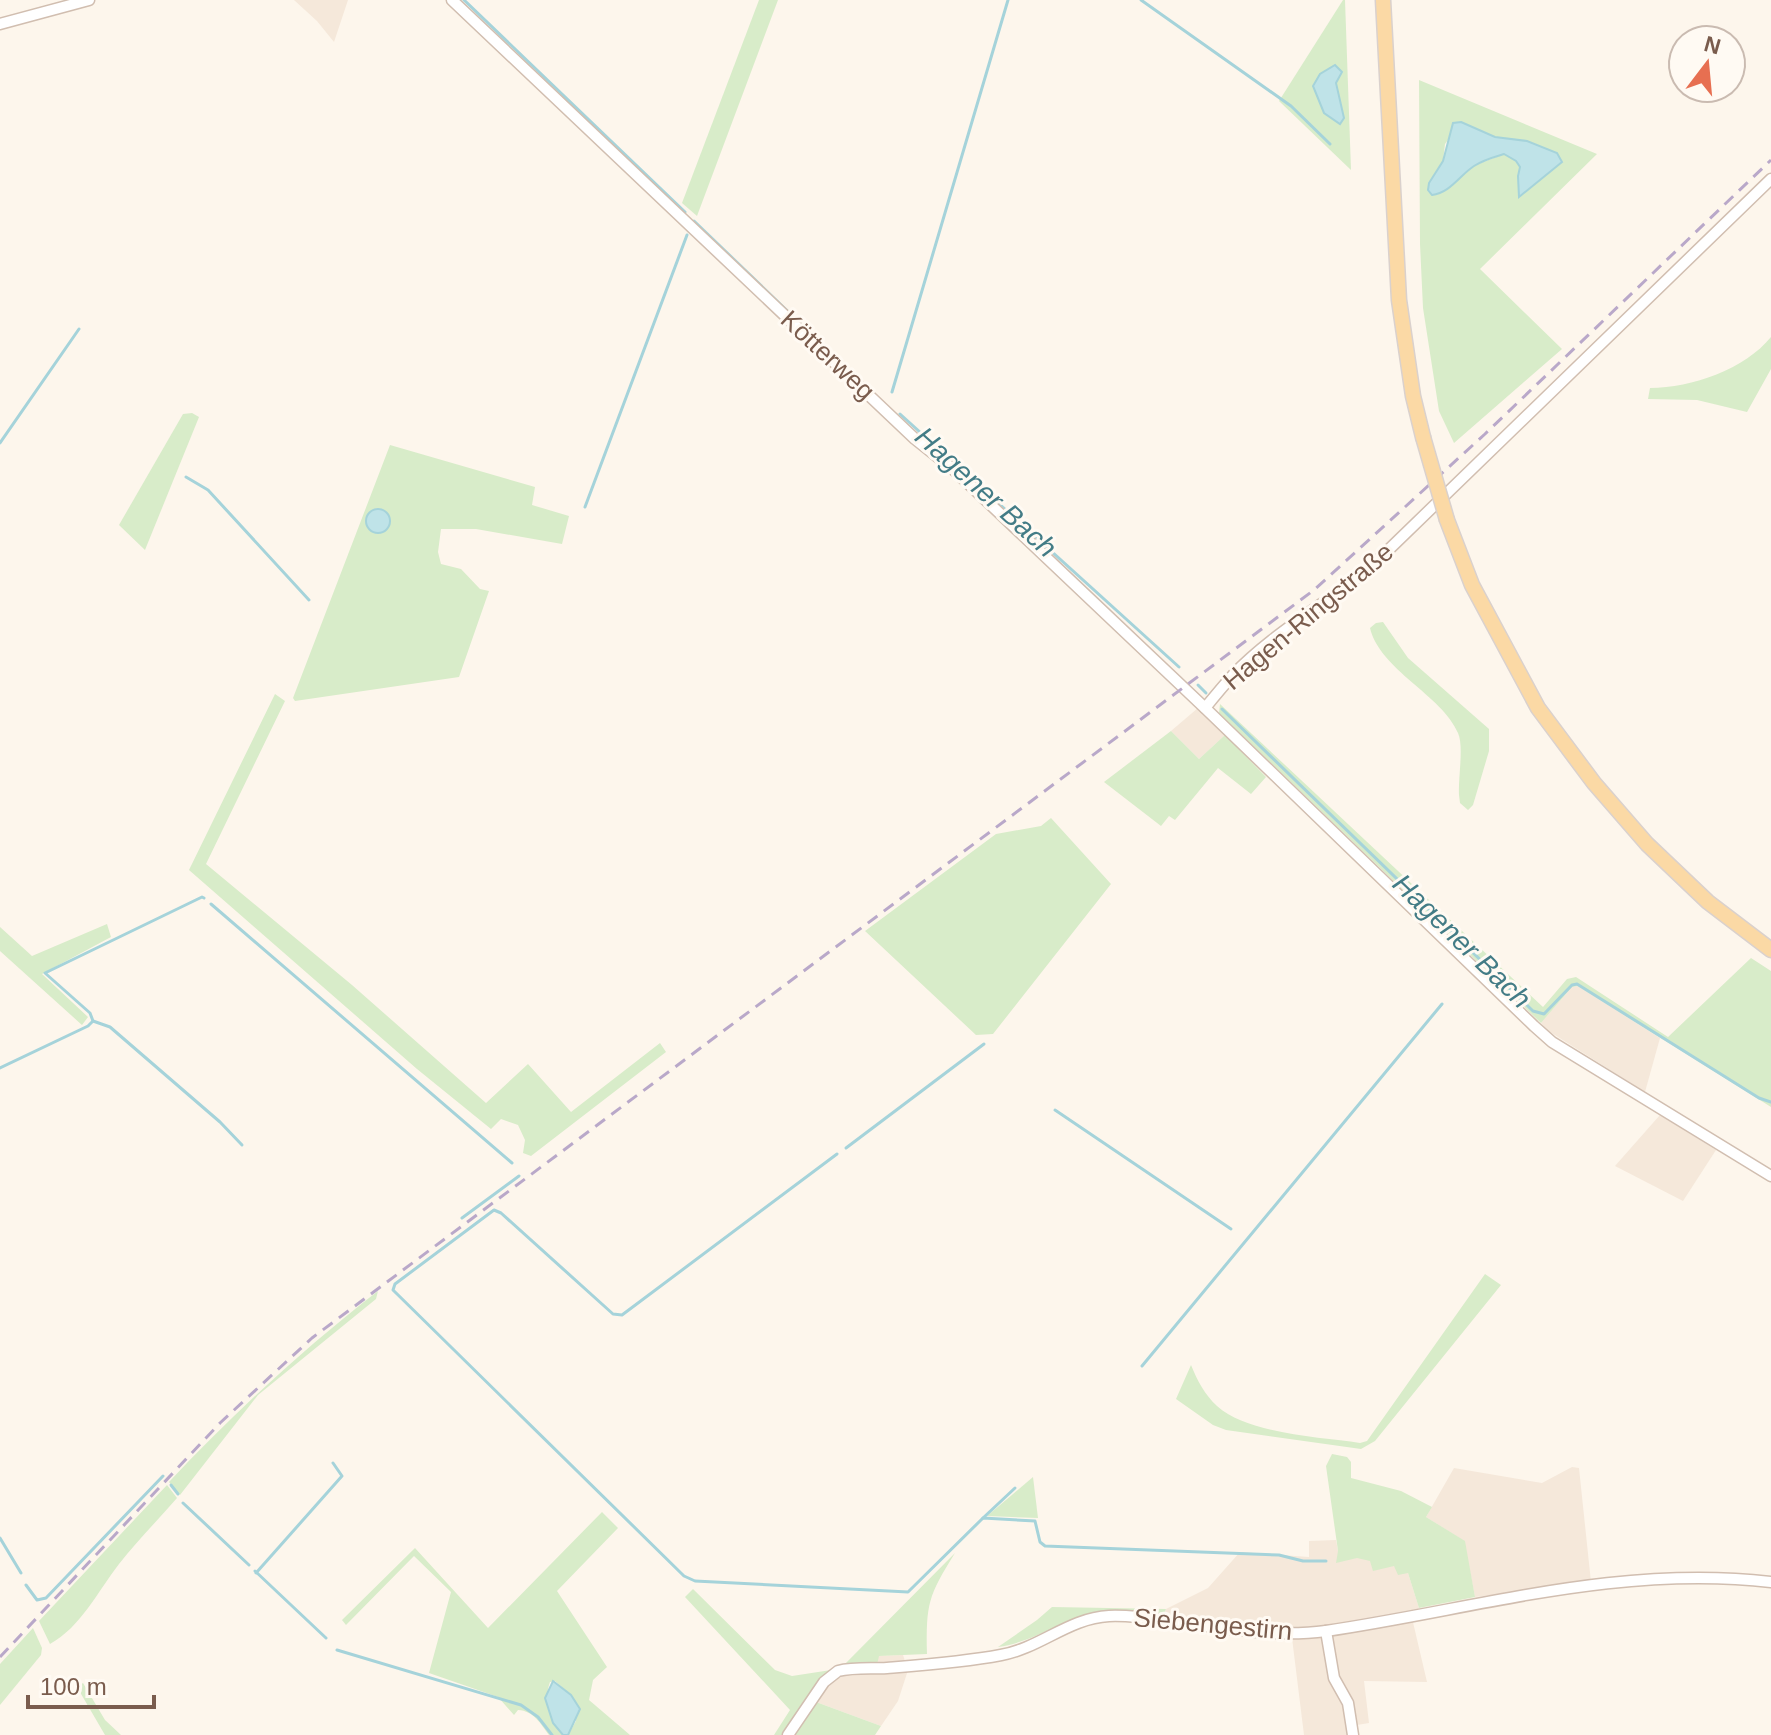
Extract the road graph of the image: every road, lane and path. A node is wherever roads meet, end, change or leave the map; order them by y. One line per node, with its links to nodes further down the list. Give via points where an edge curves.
1 (89, 0): 4 (street)
2 (452, 0): 6 (street, Kötterweg)
3 (1383, 0): 7 (main road, bridge, via 1399,300 1413,396 1447,520 1472,585 1538,708 1584,771 1647,844 1708,902)
4 (0, 24)
5 (1771, 179): 6 (street, Hagen-Ringstraße, via 1378,560 1264,648)
6 (1205, 708): 8 (street, Hagen-Ringstraße, via 1552,1042)
7 (1771, 950)
8 (1771, 1176)
9 (1771, 1582): 10 (street, Siebengestirn, via 1630,1580)
10 (1326, 1631): 11 (street, Siebengestirn, via 1271,1634 1133,1617 1092,1618 1001,1655 838,1671 824,1682); 12 (street, via 1334,1678 1348,1703)
11 (788, 1735)
12 (1353, 1735)

